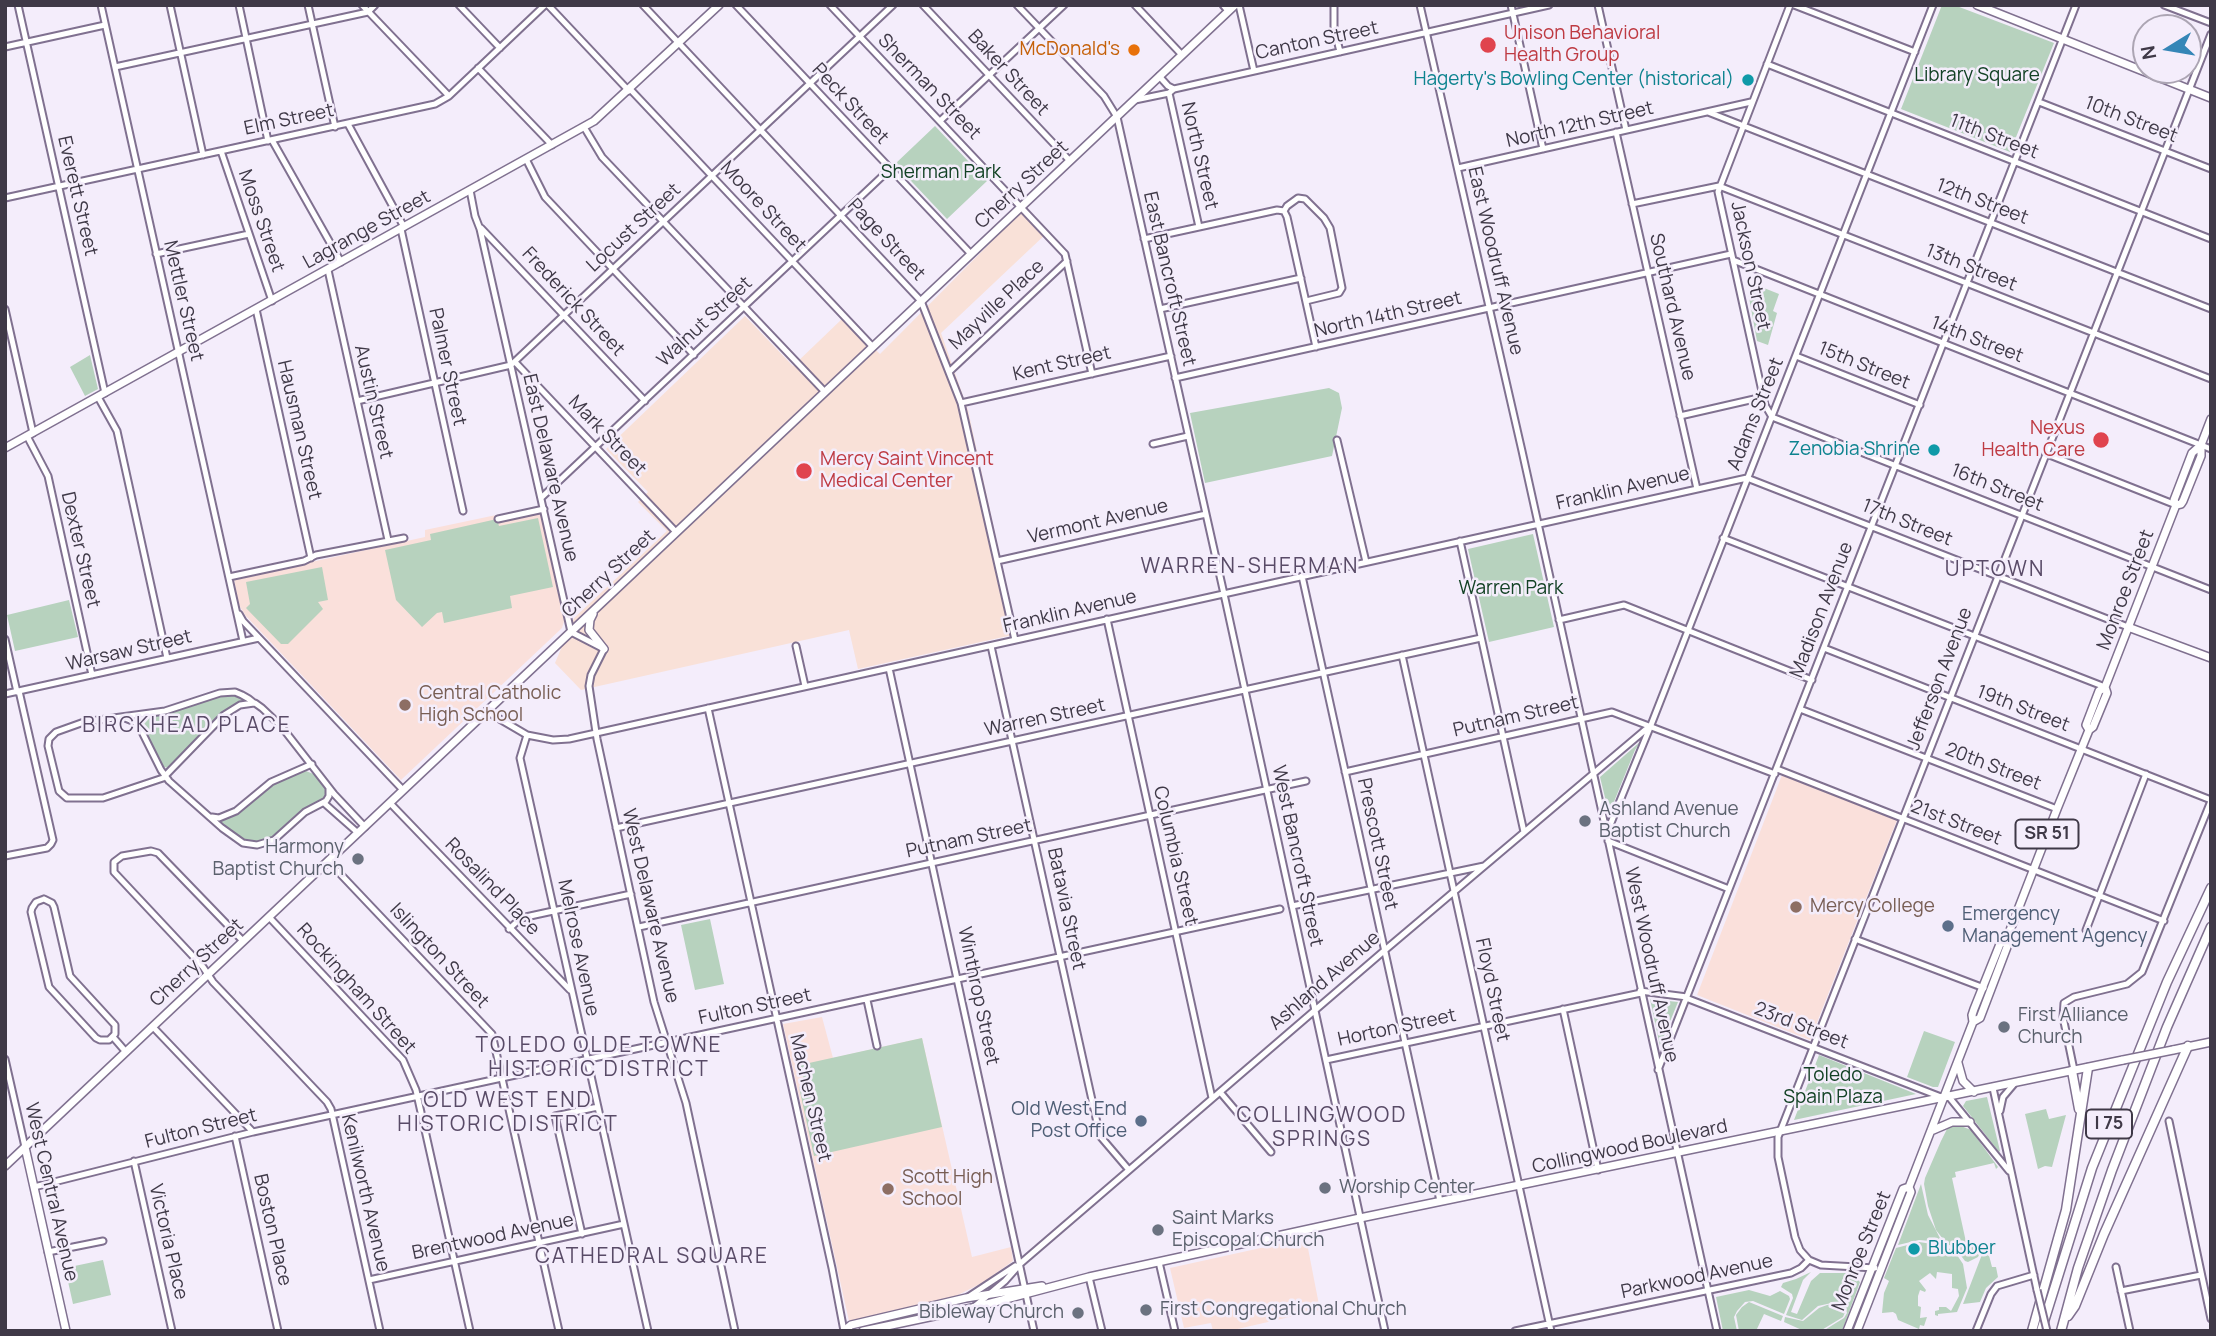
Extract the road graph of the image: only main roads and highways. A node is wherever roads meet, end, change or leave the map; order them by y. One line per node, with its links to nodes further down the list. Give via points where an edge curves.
1 (719, 5): 6 (main road, Lagrange Street, via 603,115 584,127)
2 (1977, 5): 4 (main road)
3 (1231, 7): 7 (main road, Cherry Street)
4 (2211, 98)
5 (2211, 419): 8 (main road, Monroe Street / SR 51, via 2201,456 2183,501 2176,505)
6 (5, 449)
7 (603, 601): 9 (main road, via 589,625); 25 (main road, Cherry Street)
8 (2129, 627): 10 (main road, 17th Street); 17 (main road, Monroe Street / SR 51, via 2105,687 2107,693 2088,730 2007,938 2000,944 1987,989 1972,1015)
9 (604, 649)
10 (2211, 658)
11 (2211, 880): 13 (highway)
12 (2211, 888): 13 (highway, I 75)
13 (2193, 924): 38 (highway, I 75, via 2092,1168)
14 (2210, 928): 30 (highway, I 75, via 2112,1170)
15 (2211, 1042): 16 (main road, Collingwood Boulevard)
16 (2188, 1046): 18 (main road, Collingwood Boulevard, bridge); 30 (highway, via 2075,1306)
17 (1958, 1061): 20 (main road, via 1963,1081); 21 (main road, Monroe Street / SR 51)
18 (2088, 1068): 19 (main road, Collingwood Boulevard); 22 (highway)
19 (2073, 1071): 20 (main road, Collingwood Boulevard); 22 (highway)
20 (1974, 1092): 21 (main road, Collingwood Boulevard)
21 (1946, 1097): 24 (main road, Monroe Street / SR 51); 28 (main road, Collingwood Boulevard)
22 (2081, 1116): 37 (highway, via 2066,1210)
23 (1970, 1122): 24 (main road, via 1952,1122)
24 (1930, 1132): 27 (main road, Monroe Street / SR 51)
25 (25, 1147): 26 (main road, Cherry Street); 32 (main road, West Central Avenue)
26 (5, 1166)
27 (1909, 1186): 35 (main road, Monroe Street / SR 51, via 1903,1189); 36 (main road, Monroe Street / SR 51, via 1911,1192)
28 (1026, 1291): 29 (main road, Collingwood Boulevard, via 991,1293); 31 (main road, Collingwood Boulevard)
29 (901, 1313): 31 (main road); 33 (main road, Collingwood Boulevard, via 851,1325)
30 (2064, 1321): 39 (highway, I 75)
31 (899, 1323): 34 (main road, Collingwood Boulevard)
32 (66, 1331)
33 (844, 1331)
34 (863, 1331)
35 (1847, 1331)
36 (1857, 1331)
37 (2032, 1331)
38 (2041, 1331)
39 (2061, 1331)

